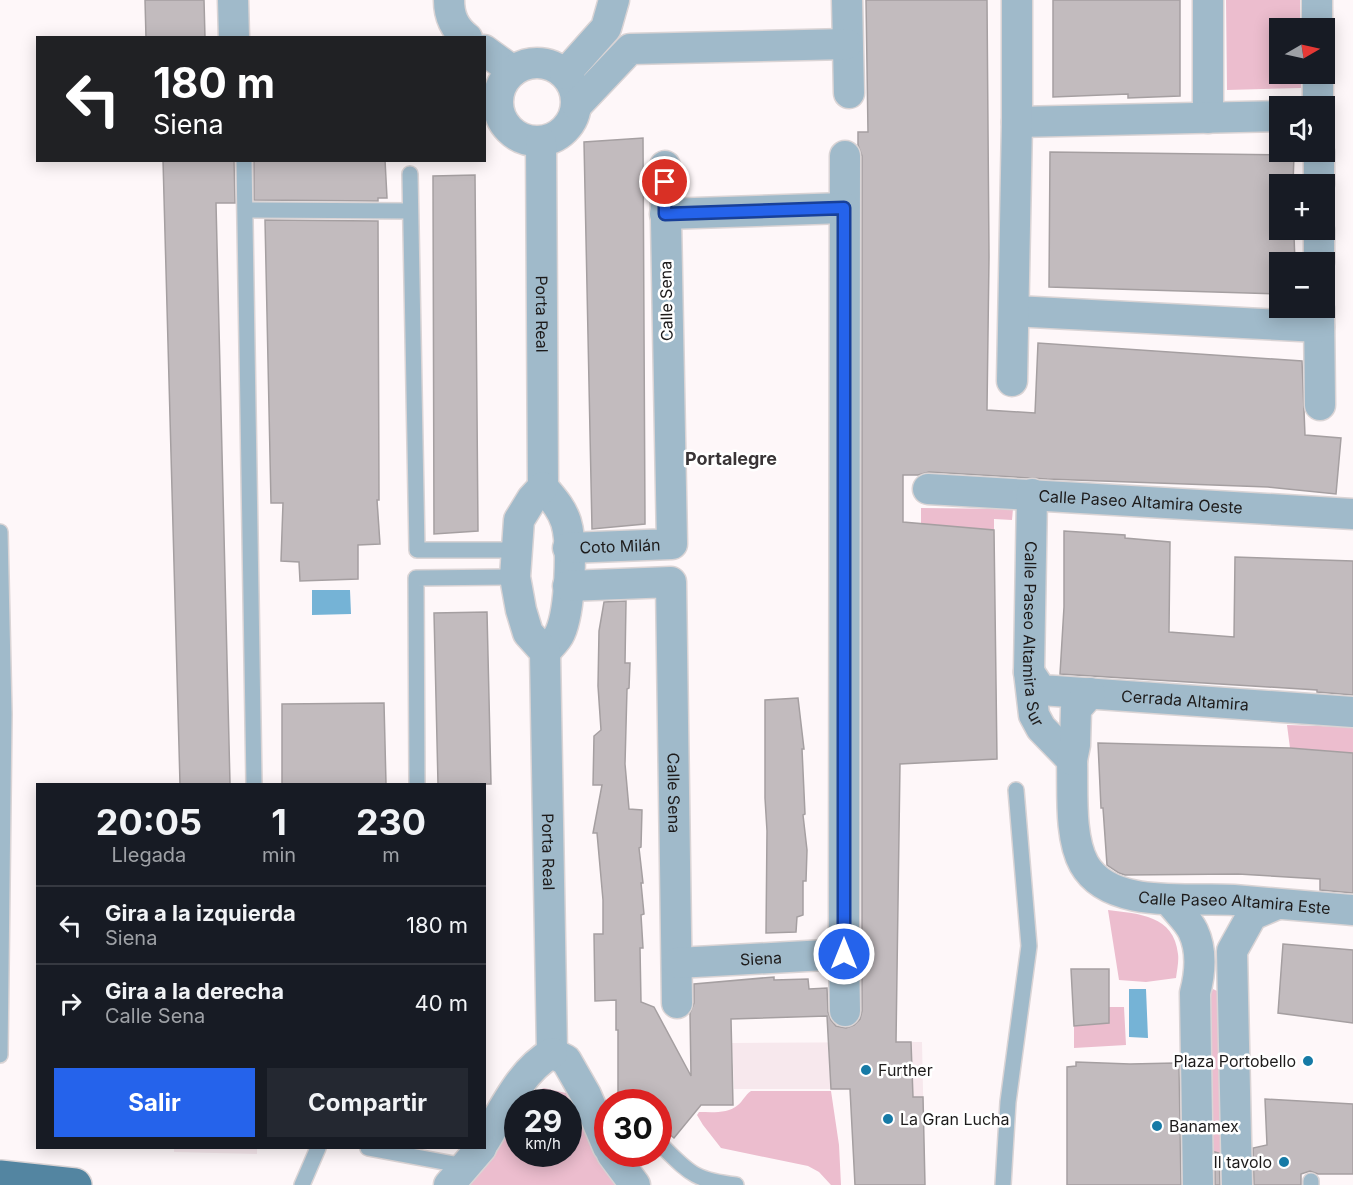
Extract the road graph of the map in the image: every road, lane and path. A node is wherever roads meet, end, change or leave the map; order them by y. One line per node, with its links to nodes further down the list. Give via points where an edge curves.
1 (233, 0): 9 (street)
2 (449, 0): 10 (street, via 449,13)
3 (847, 0): 11 (street)
4 (1017, 0): 20 (street)
5 (1208, 0): 19 (street)
6 (1317, 0): 8 (street)
7 (610, 14): 14 (street)
8 (1317, 18)
9 (234, 36)
10 (465, 36)
11 (847, 44): 15 (street); 17 (street, via 630,49)
12 (486, 51): 13 (street)
13 (513, 71): 14 (street, via 530,64 549,65); 16 (street)
14 (565, 74): 17 (street, via 574,88)
15 (849, 93)
16 (491, 94): 21 (street, via 503,121 518,137)
17 (577, 105): 21 (street, via 571,123 558,136)
18 (1269, 116): 19 (street)
19 (1208, 118): 20 (street)
20 (1017, 122): 30 (street)
21 (541, 142): 35 (street, Porta Real)
22 (845, 156): 26 (street)
23 (244, 162): 27 (lane)
24 (665, 166): 29 (street, Calle Sena)
25 (410, 174): 28 (lane)
26 (844, 208): 29 (street); 56 (street)
27 (245, 210): 28 (lane); 49 (lane)
28 (410, 211): 42 (lane, via 417,550)
29 (665, 214): 40 (street, Calle Sena)
30 (1014, 311): 31 (street); 33 (street)
31 (1269, 316)
32 (1319, 318): 34 (street)
33 (1012, 381)
34 (1320, 405)
35 (543, 487): 41 (street, via 558,504 566,523); 42 (street, via 519,520)
36 (928, 489): 37 (street, Calle Paseo Altamira Oeste)
37 (1024, 493): 38 (street, Calle Paseo Altamira Oeste); 45 (street, Calle Paseo Altamira Sur)
38 (1353, 514)
39 (0, 532): 61 (lane, via 4,714)
40 (672, 544): 41 (street, Coto Milán)
41 (568, 548): 43 (street)
42 (515, 563): 44 (street, via 528,633); 50 (lane, via 416,578)
43 (568, 586): 44 (street, via 560,635); 57 (street, Calle Sena, via 671,582)
44 (545, 651): 60 (street, Porta Real)
45 (1029, 672): 46 (street, Cerrada Altamira, via 1041,690); 48 (street, Calle Paseo Altamira Sur, via 1034,715 1041,728)
46 (1090, 693): 47 (street, Cerrada Altamira); 48 (street, Calle Paseo Altamira Sur, via 1076,709)
47 (1353, 712)
48 (1072, 760): 52 (street, Calle Paseo Altamira Sur, via 1076,838 1081,855 1098,882)
49 (254, 783)
50 (417, 783)
51 (1016, 790): 74 (lane, via 1029,946 1008,1102)
52 (1115, 890): 53 (street, Calle Paseo Altamira Este)
53 (1169, 900): 54 (street, Calle Paseo Altamira Este); 75 (street, via 1193,930 1198,952)
54 (1275, 905): 55 (street, Calle Paseo Altamira Este); 76 (street, via 1252,915 1232,951)
55 (1353, 910)
56 (844, 954): 57 (street, Siena); 59 (street)
57 (677, 963): 58 (street, Calle Sena)
58 (677, 1003)
59 (845, 1011)
60 (552, 1053): 62 (street, via 566,1060); 63 (street, via 539,1061 514,1091)
61 (0, 1055)
62 (594, 1114)
63 (486, 1139)
64 (318, 1149): 71 (lane)
65 (373, 1149): 67 (lane)
66 (672, 1156): 73 (lane, via 701,1179)
67 (465, 1166)
68 (623, 1167): 72 (street)
69 (0, 1177): 70 (main road)
70 (75, 1185)
71 (302, 1185)
72 (635, 1185)
73 (736, 1185)
74 (1003, 1185)
75 (1198, 1185)
76 (1237, 1185)

